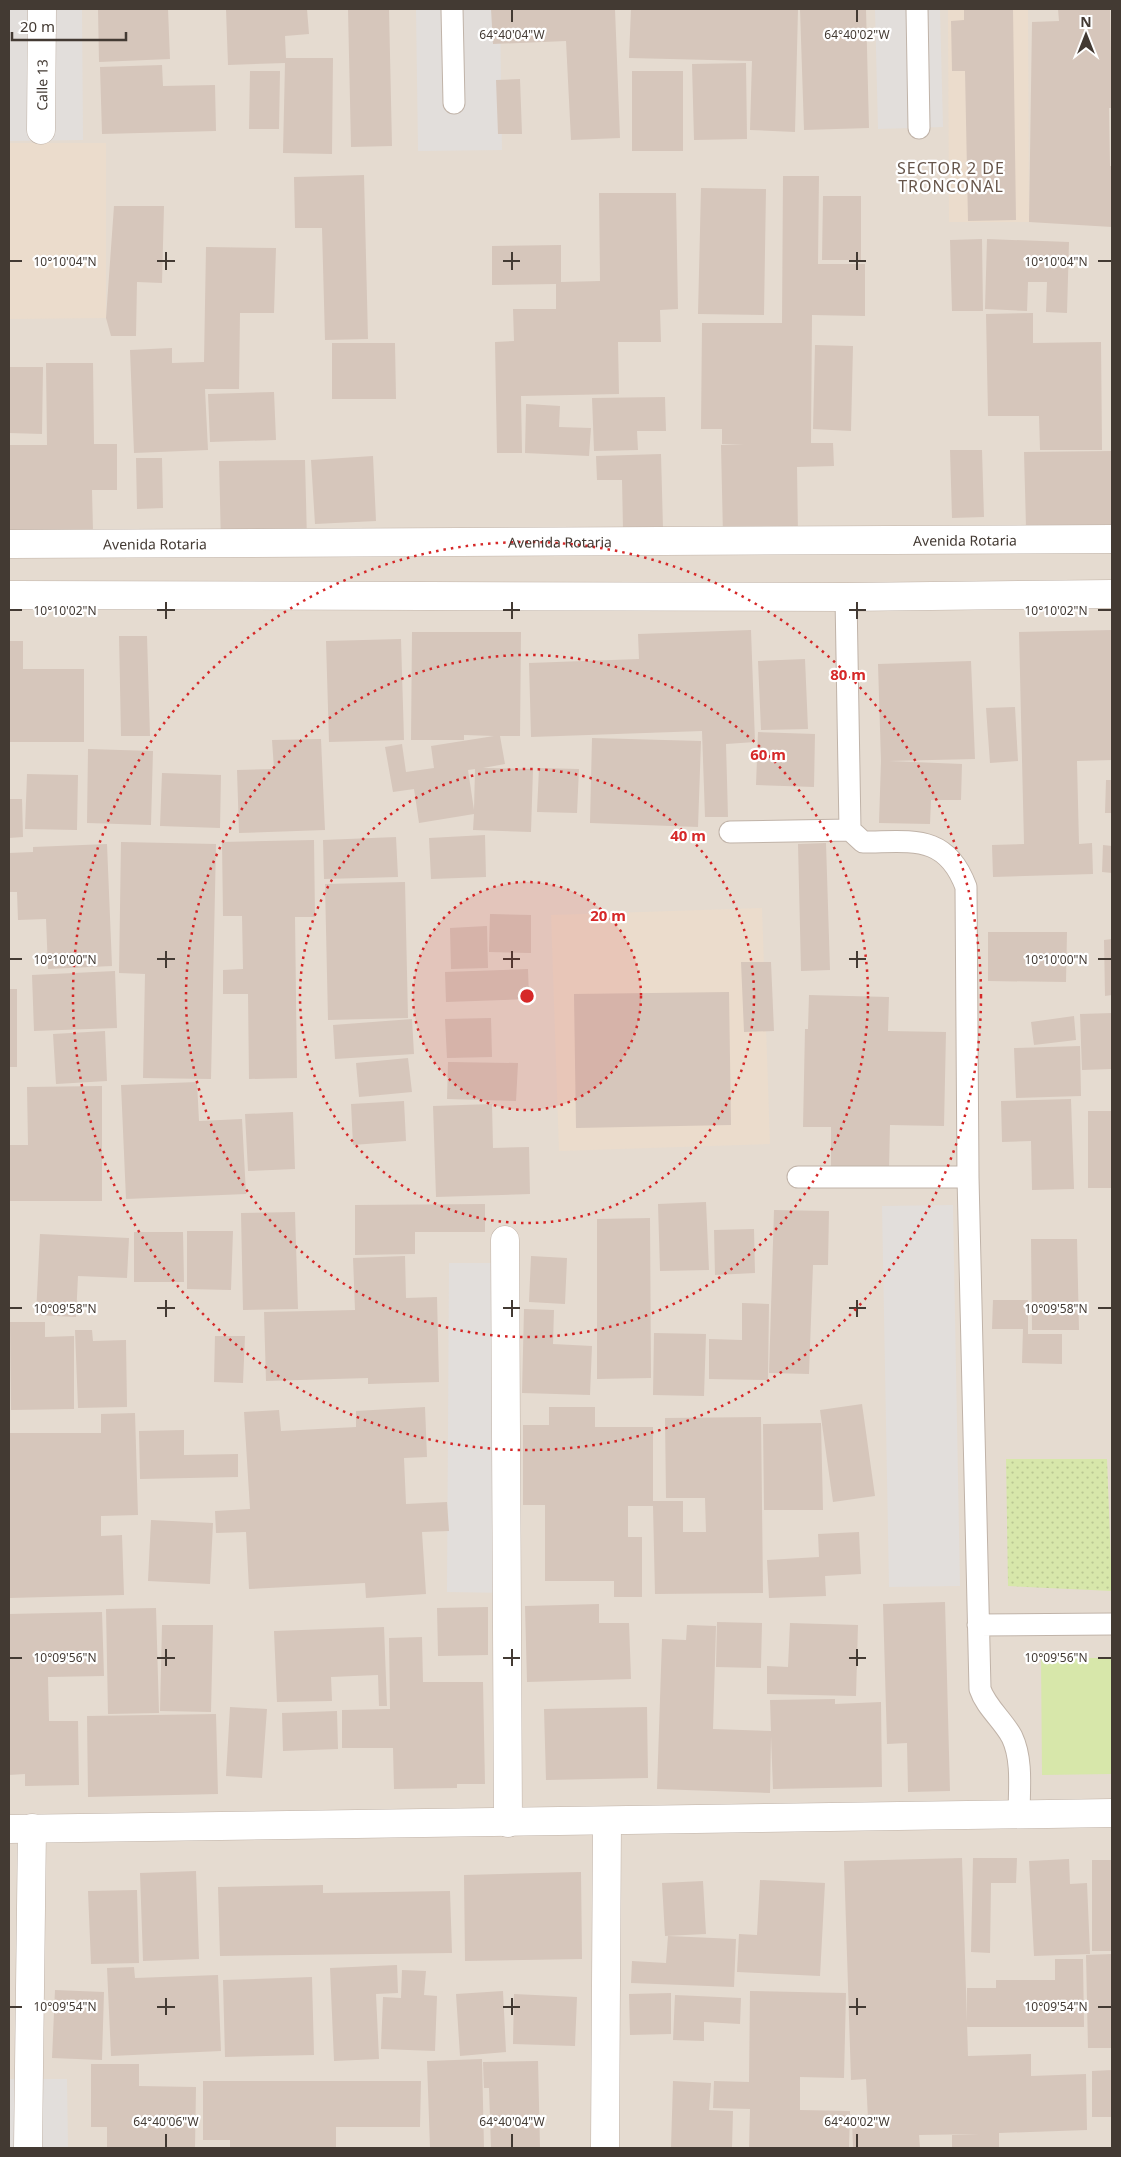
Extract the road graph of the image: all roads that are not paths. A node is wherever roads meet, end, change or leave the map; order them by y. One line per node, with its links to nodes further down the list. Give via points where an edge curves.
1 (42, 9): 6 (street, Calle 13)
2 (452, 9): 4 (lane)
3 (917, 9): 5 (lane)
4 (454, 103)
5 (919, 128)
6 (42, 130)
7 (1112, 539): 8 (street, Avenida Rotaria)
8 (9, 544)
9 (1112, 594): 11 (street)
10 (9, 595): 11 (street)
11 (846, 597): 12 (lane)
12 (850, 830): 13 (lane); 15 (lane, via 863,842 922,842 934,847 945,853 961,874 966,887)
13 (730, 832)
14 (798, 1177): 15 (lane)
15 (968, 1177): 17 (lane)
16 (505, 1240): 22 (street)
17 (978, 1624): 18 (lane); 20 (lane, via 980,1689 984,1700 1013,1740 1018,1758)
18 (1112, 1624)
19 (1112, 1813): 20 (street)
20 (1019, 1815): 21 (street)
21 (607, 1821): 22 (street); 25 (street)
22 (508, 1823): 23 (street)
23 (20, 1828): 24 (street)
24 (28, 2148)
25 (605, 2148)

